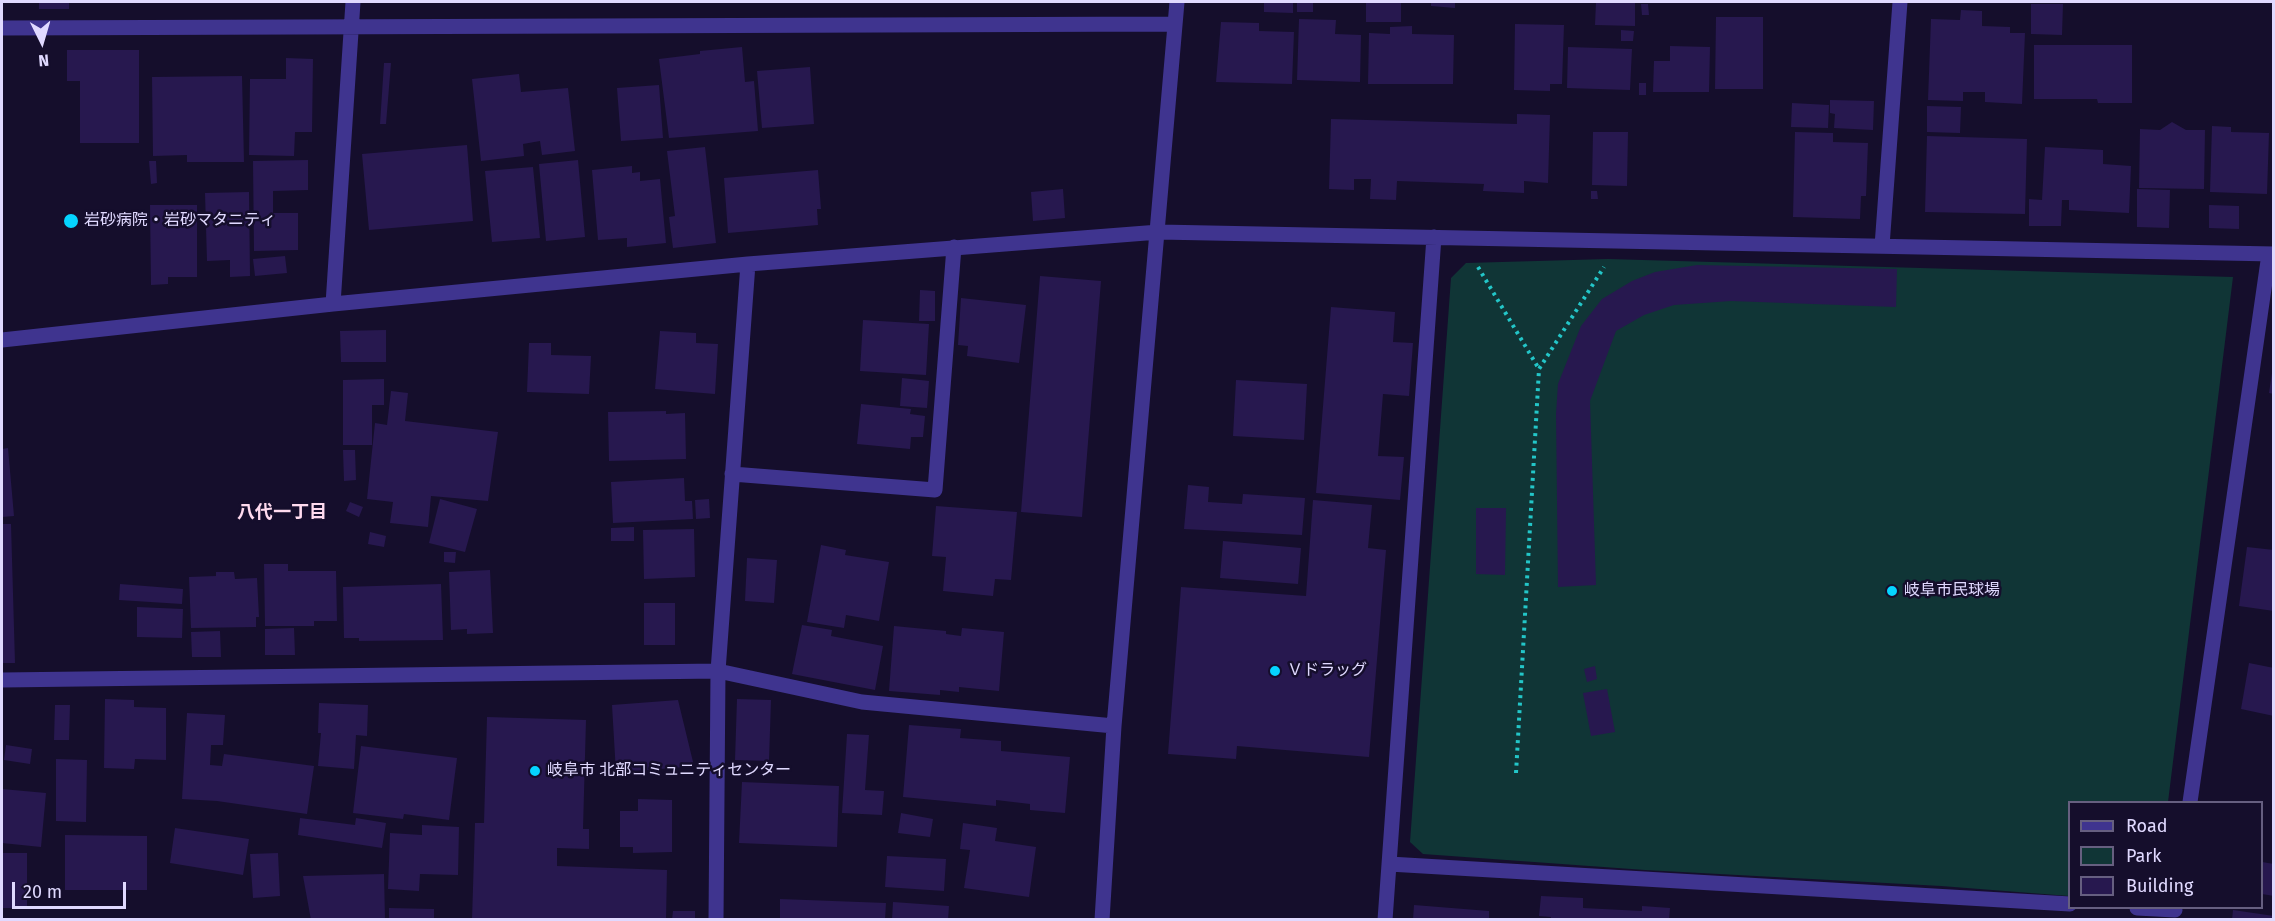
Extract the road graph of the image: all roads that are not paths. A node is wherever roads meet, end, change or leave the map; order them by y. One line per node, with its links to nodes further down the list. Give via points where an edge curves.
1 (353, 2): 5 (street)
2 (1177, 2): 4 (street)
3 (1900, 2): 9 (street)
4 (1175, 24): 5 (street); 7 (street)
5 (352, 27): 6 (street); 13 (street)
6 (2, 28)
7 (1159, 232): 8 (street); 10 (street); 18 (street)
8 (1434, 237): 9 (street); 20 (street)
9 (1882, 246): 11 (street)
10 (954, 247): 12 (street); 15 (street, via 935,490)
11 (2271, 254): 19 (street)
12 (748, 264): 13 (street); 15 (street)
13 (333, 304): 14 (street)
14 (2, 340)
15 (732, 474): 16 (street)
16 (718, 672): 17 (street); 18 (street, via 862,702); 24 (street)
17 (2, 680)
18 (1114, 726): 25 (street)
19 (2190, 801)
20 (1389, 864): 21 (street); 26 (street)
21 (2068, 904)
22 (2146, 909): 23 (street)
23 (2174, 912)
24 (716, 920)
25 (1102, 920)
26 (1385, 920)

